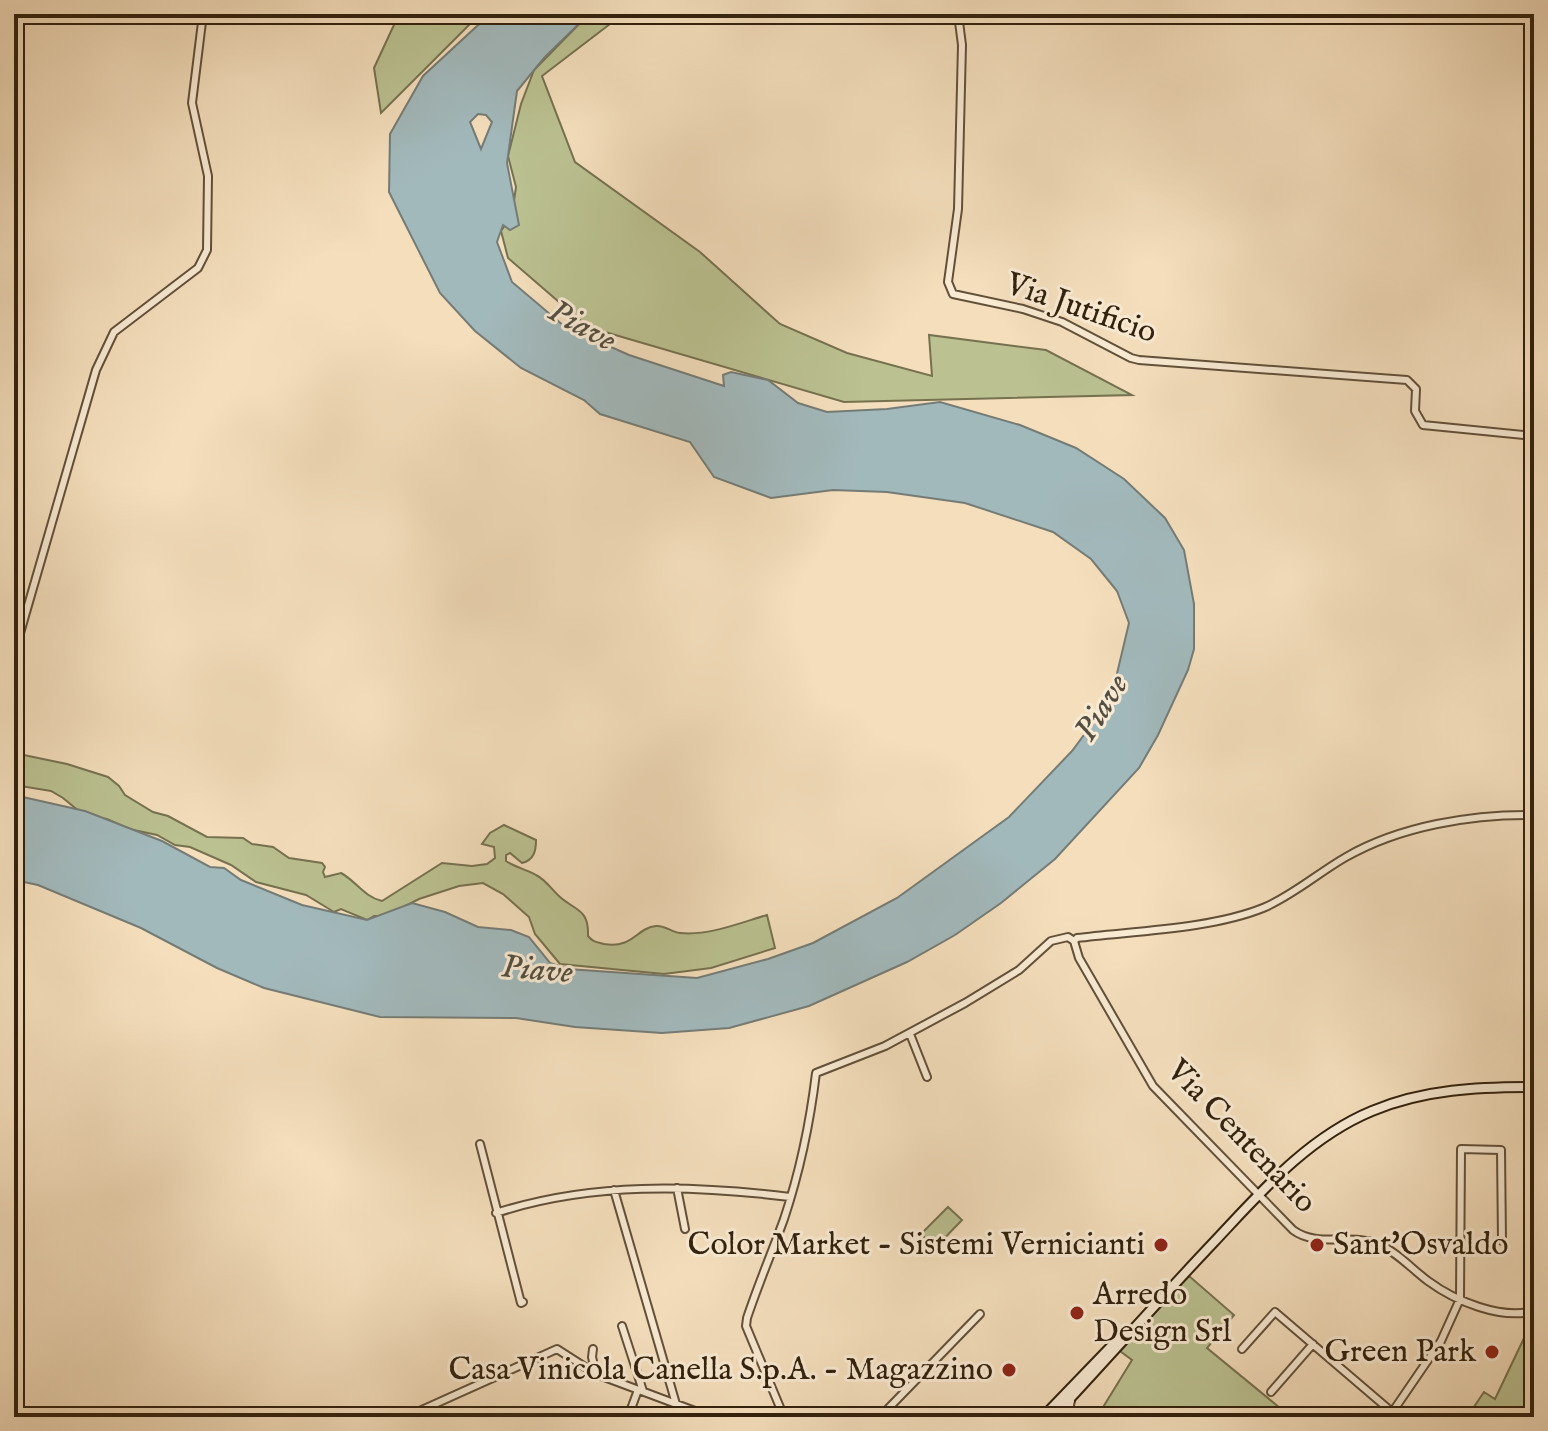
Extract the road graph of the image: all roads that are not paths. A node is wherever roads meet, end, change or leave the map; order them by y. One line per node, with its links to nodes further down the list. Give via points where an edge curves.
1 (203, 14): 4 (street, via 192,103 208,176 207,250 198,268 114,332 96,370)
2 (958, 14): 3 (street, Via Jutificio, via 958,209 948,282 953,294 1044,315 1139,360 1407,380 1416,389 1415,411 1423,425)
3 (1534, 436)
4 (14, 654)
5 (1534, 815): 6 (street, via 1473,819 1383,840 1249,913)
6 (1071, 939): 7 (street, via 1051,941 1019,970); 13 (street, Via Centenario, via 1153,1086)
7 (910, 1034): 8 (street); 14 (street, via 816,1073)
8 (927, 1077)
9 (1534, 1087): 13 (main road, via 1444,1092 1370,1112 1314,1145)
10 (480, 1144): 15 (street)
11 (677, 1188): 12 (street); 14 (street); 16 (street)
12 (614, 1190): 15 (street); 30 (street)
13 (1258, 1195): 18 (street, Via Centenario, via 1300,1235 1379,1244); 22 (main road)
14 (790, 1197): 37 (street, via 746,1326)
15 (496, 1213): 19 (street)
16 (685, 1229)
17 (1502, 1241): 18 (street, via 1501,1150 1461,1149)
18 (1460, 1299): 20 (street, Via Centenario, via 1504,1312); 32 (street, via 1441,1341)
19 (523, 1302)
20 (1534, 1311)
21 (980, 1314): 38 (street)
22 (1141, 1319): 31 (main road); 31 (main road)
23 (622, 1326): 28 (street)
24 (1313, 1344): 26 (street, via 1275,1312); 29 (street); 32 (street)
25 (593, 1349): 27 (street)
26 (1242, 1349)
27 (596, 1374): 28 (street); 33 (street, via 557,1349)
28 (641, 1391): 30 (street); 34 (street)
29 (1271, 1392)
30 (676, 1404): 35 (street); 36 (street)
31 (1055, 1414)
32 (1391, 1414)
33 (406, 1417)
34 (628, 1417)
35 (671, 1417)
36 (711, 1417)
37 (784, 1417)
38 (880, 1417)

